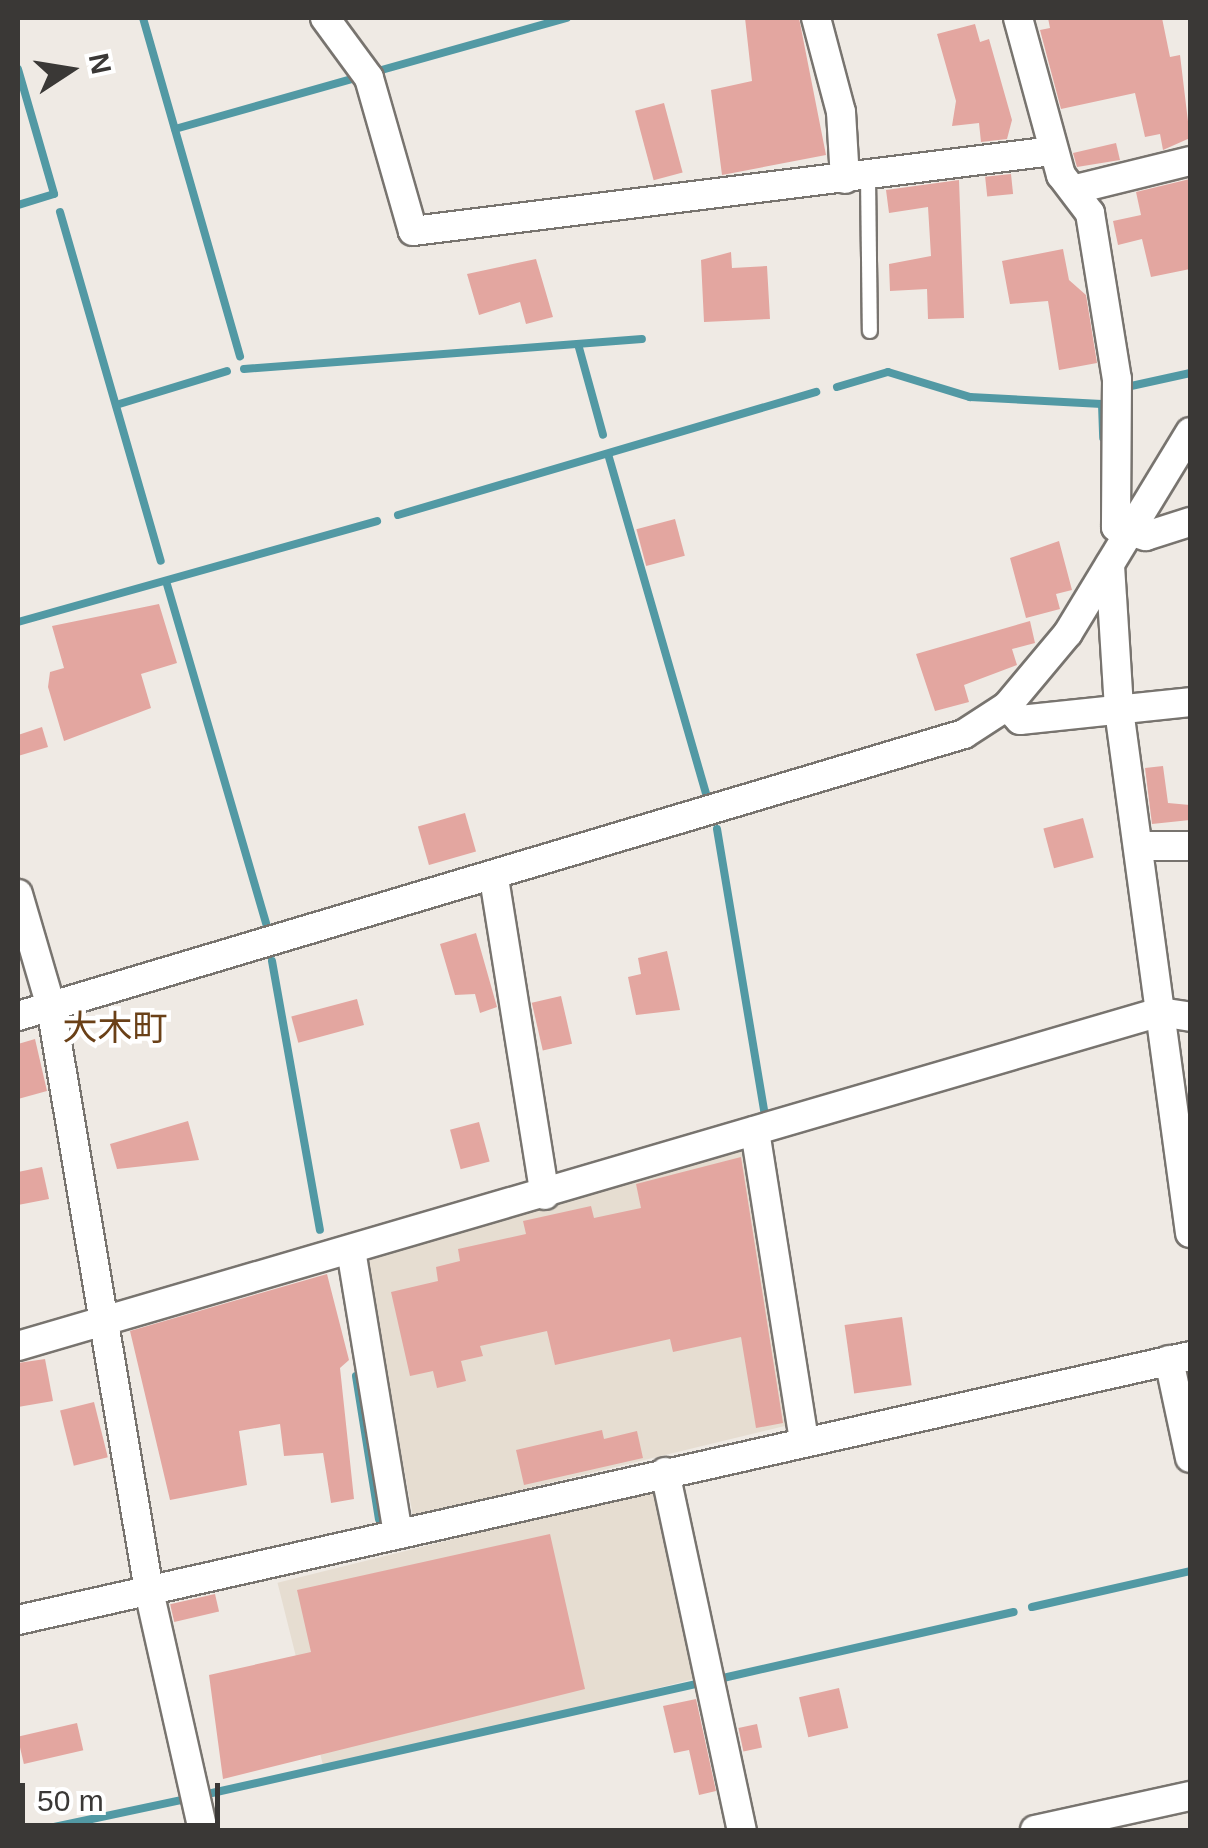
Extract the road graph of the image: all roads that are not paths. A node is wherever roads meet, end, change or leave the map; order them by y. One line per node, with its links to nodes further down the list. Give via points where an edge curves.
1 (325, 18): 6 (street, via 369,78 413,232)
2 (816, 18): 6 (street)
3 (1018, 18): 4 (street)
4 (1053, 151): 6 (street); 7 (street)
5 (1190, 161): 7 (street)
6 (856, 178): 8 (lane)
7 (1076, 189): 11 (street, via 1090,213 1117,378 1116,527)
8 (870, 331)
9 (1190, 432): 11 (street)
10 (1190, 522): 11 (street)
11 (1129, 534): 12 (street)
12 (1110, 565): 14 (street); 15 (street)
13 (1190, 702): 15 (street)
14 (1007, 706): 15 (street, via 1020,720); 18 (street, via 932,750)
15 (1120, 710): 16 (street)
16 (1139, 846): 17 (street); 21 (street)
17 (1190, 846)
18 (494, 878): 20 (street); 25 (street)
19 (18, 894): 20 (street)
20 (50, 1007): 22 (street); 28 (street)
21 (1160, 1012): 23 (street); 24 (street); 26 (street)
22 (18, 1016)
23 (1190, 1017)
24 (755, 1131): 25 (street); 31 (street)
25 (545, 1194): 27 (street)
26 (1190, 1233)
27 (352, 1250): 28 (street); 34 (street)
28 (103, 1322): 29 (street); 35 (street)
29 (18, 1346)
30 (1180, 1358): 31 (street); 32 (street)
31 (804, 1442): 33 (street)
32 (1190, 1458)
33 (665, 1472): 34 (street); 39 (street)
34 (398, 1534): 35 (street)
35 (149, 1591): 36 (street); 38 (street)
36 (18, 1620)
37 (1190, 1796): 40 (street)
38 (203, 1830)
39 (742, 1830)
40 (1034, 1830)

